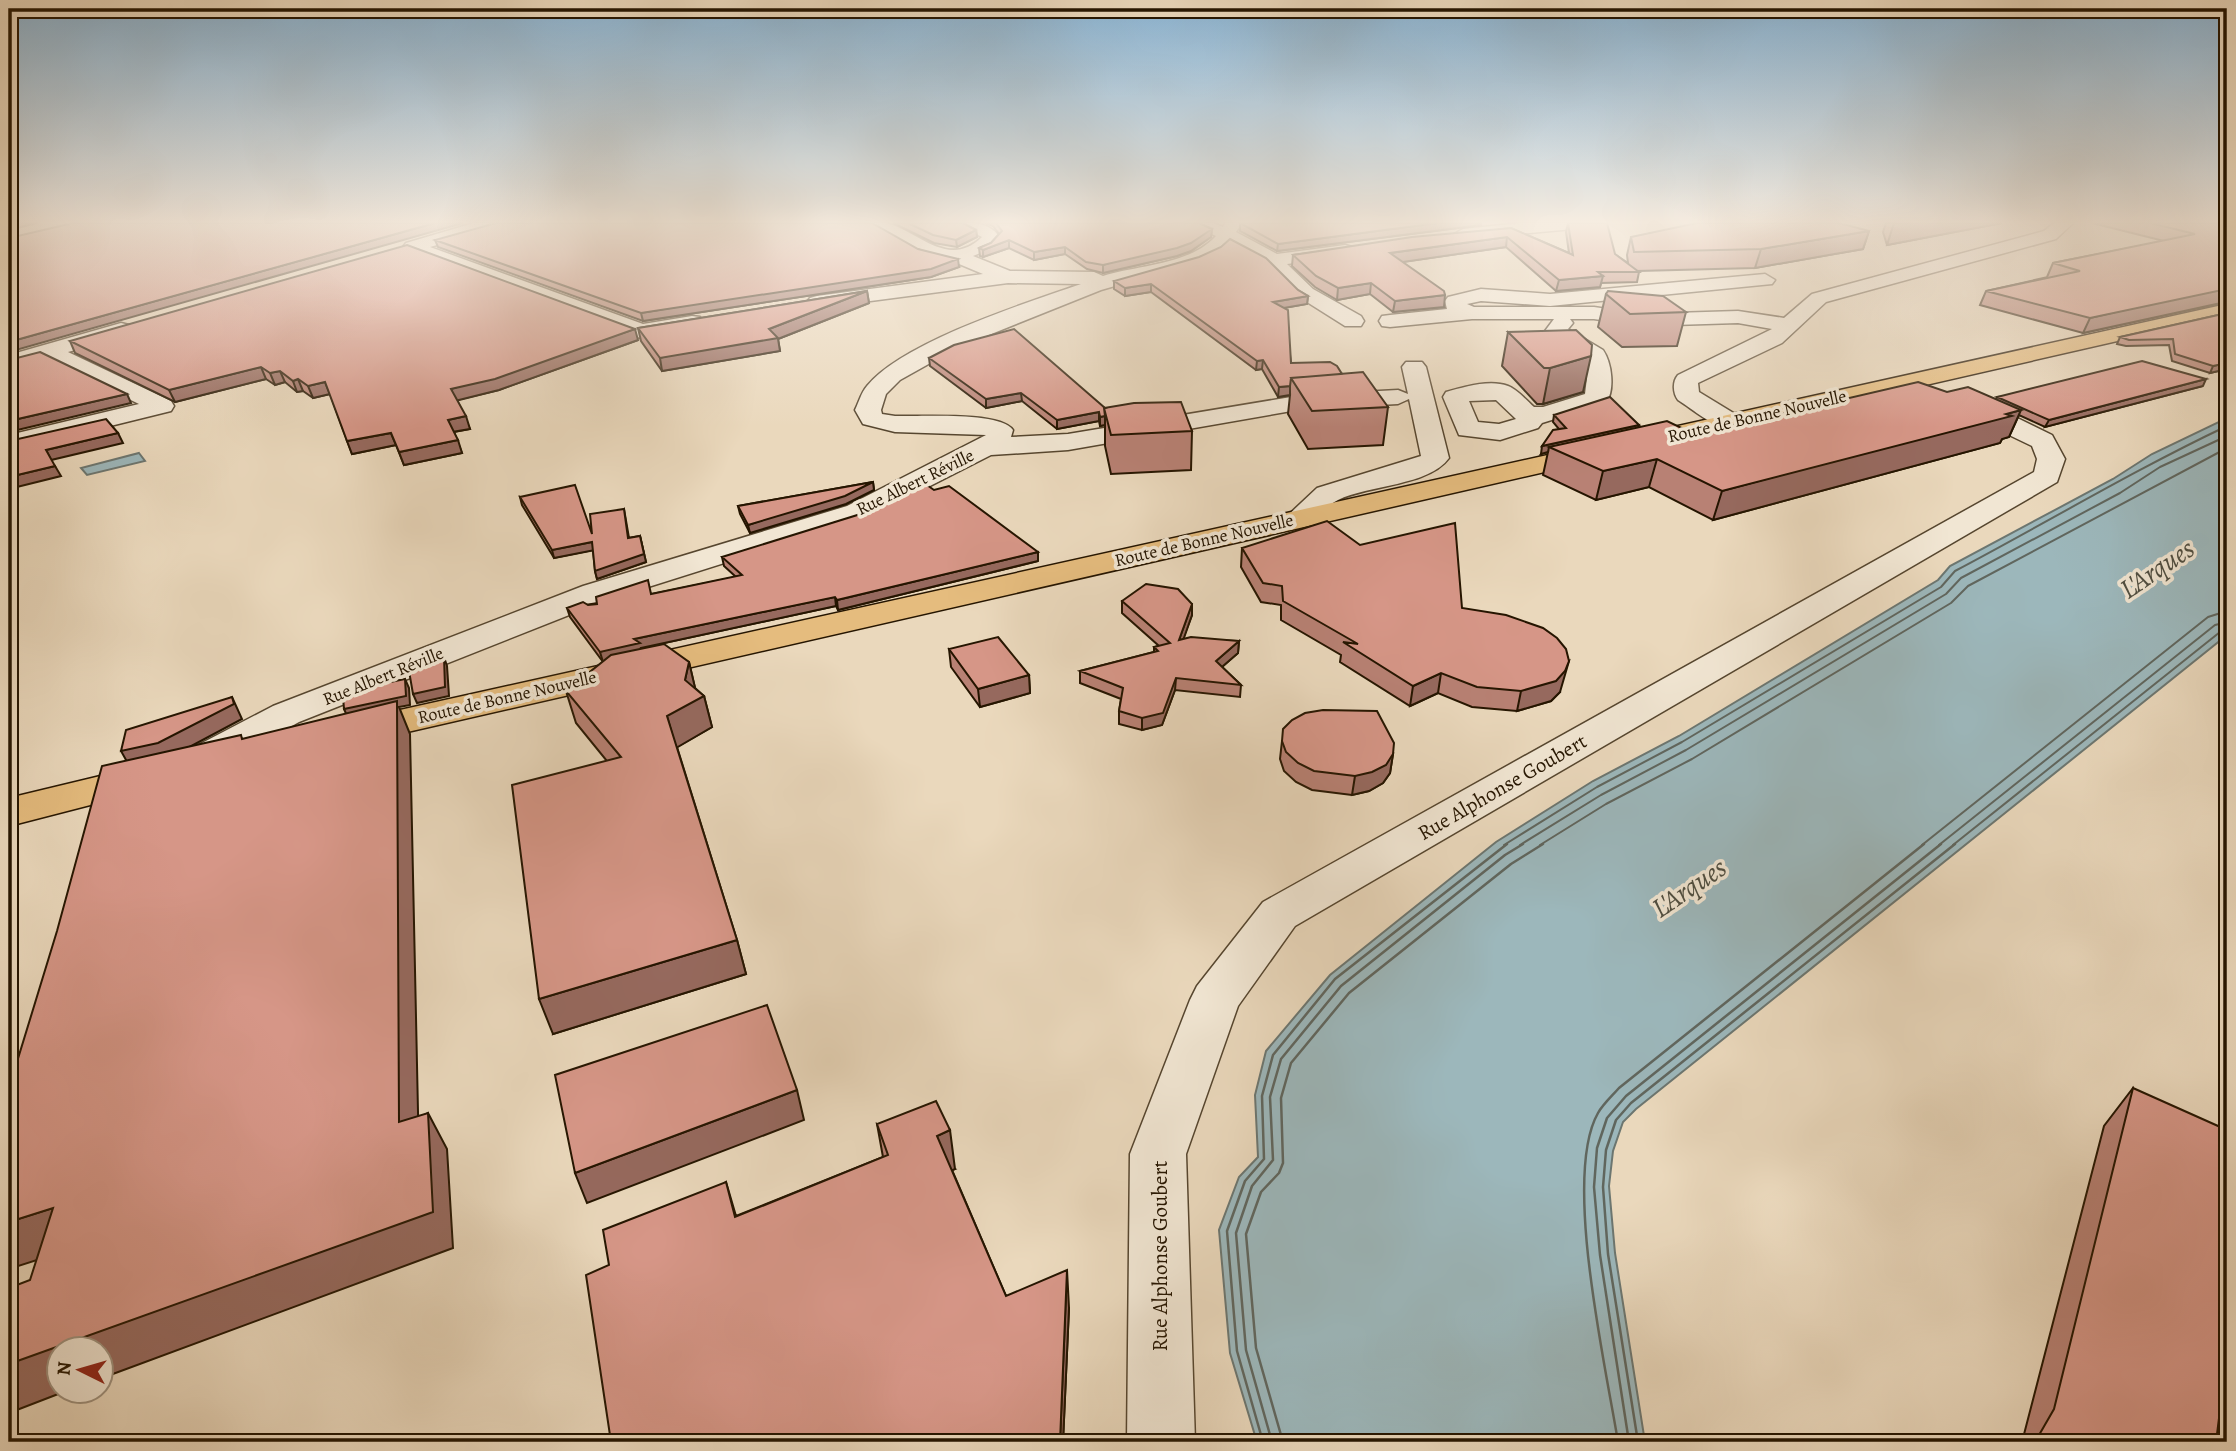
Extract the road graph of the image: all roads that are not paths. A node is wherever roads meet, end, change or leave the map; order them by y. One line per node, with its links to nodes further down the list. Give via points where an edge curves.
1 (525, 291): 10 (street, via 641,331)
2 (890, 291): 7 (street)
3 (1083, 291): 23 (street, Rue Albert Réville, via 933,351 876,390 868,410 872,419)
4 (1304, 291): 12 (street)
5 (1645, 291): 9 (street, via 1550,300 1481,295 1455,301 1457,307)
6 (1846, 291): 15 (street, via 1819,298)
7 (802, 304)
8 (2227, 310): 19 (main road, Route de Bonne Nouvelle)
9 (1472, 313): 11 (street, via 1594,313); 13 (street)
10 (708, 320)
11 (1642, 320): 15 (street, via 1738,317); 21 (street, via 1562,323 1556,331 1595,355 1597,398 1545,415)
12 (1353, 321)
13 (1390, 321)
14 (138, 324): 16 (street)
15 (1789, 325): 22 (street, via 1763,344 1686,380 1687,395)
16 (48, 351): 17 (street); 24 (street, via 162,405)
17 (9, 362)
18 (1414, 368): 25 (street, via 1435,458 1427,465 1327,494)
19 (1904, 383): 22 (main road, Route de Bonne Nouvelle); 30 (street, Rue Alphonse Goubert, via 1994,416 2043,441 2051,459 2047,476 1279,914 1215,1000 1158,1154)
20 (1398, 397): 23 (street, via 1303,402 1068,442)
21 (1528, 415)
22 (1731, 422): 25 (main road, Route de Bonne Nouvelle)
23 (978, 436): 28 (street, Rue Albert Réville, via 857,512 595,593 286,714)
24 (9, 443)
25 (1299, 519): 26 (main road, Route de Bonne Nouvelle)
26 (329, 737)
27 (288, 747): 28 (main road)
28 (180, 771): 29 (main road)
29 (9, 812)
30 (1161, 1442)

